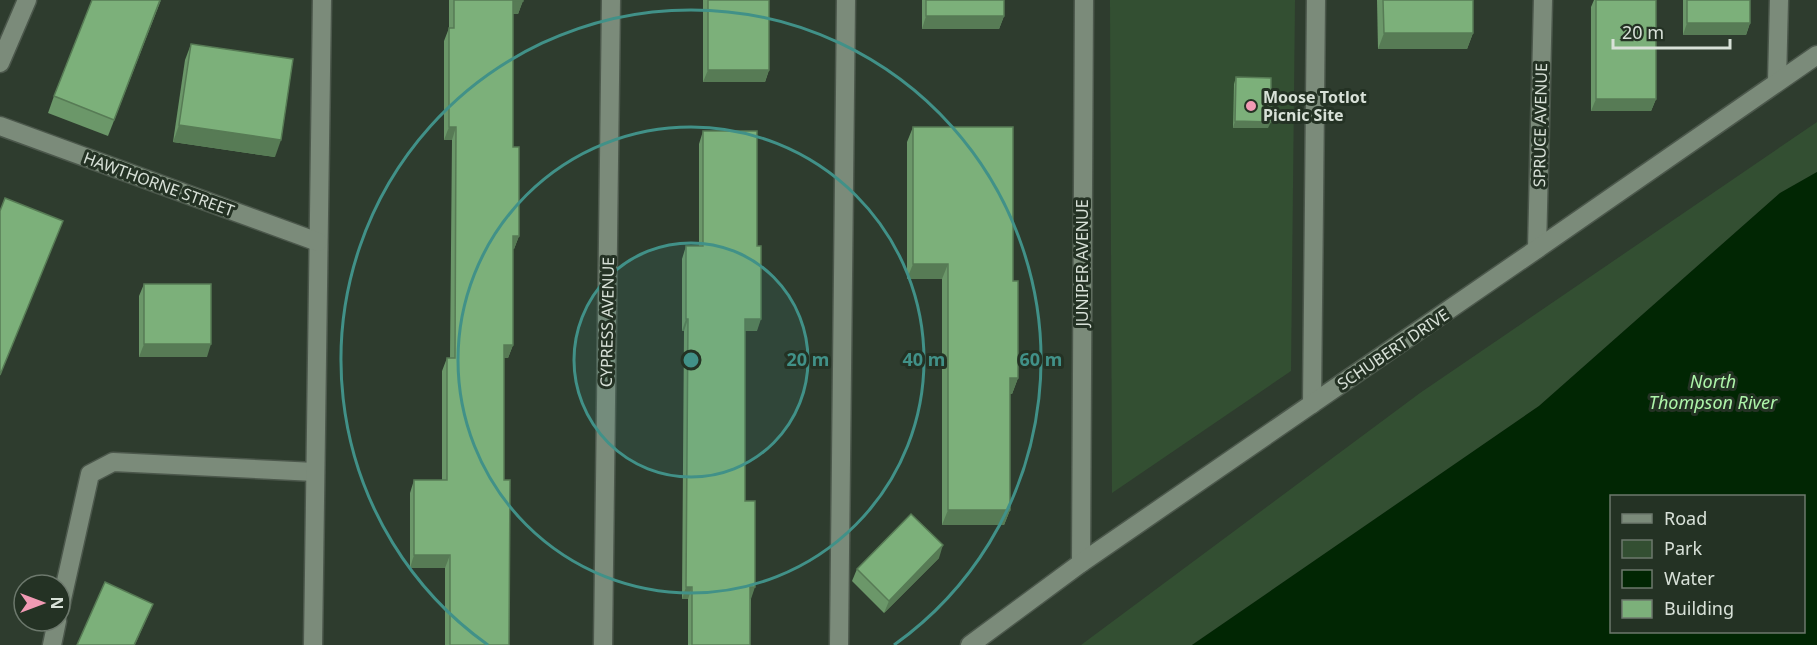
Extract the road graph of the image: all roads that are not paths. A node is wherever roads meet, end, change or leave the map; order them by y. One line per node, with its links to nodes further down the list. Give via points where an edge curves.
1 (27, 0): 10 (street)
2 (322, 0): 13 (street)
3 (611, 0): 20 (street, CYPRESS AVENUE)
4 (846, 0): 21 (street)
5 (1083, 0): 17 (street, JUNIPER AVENUE)
6 (1316, 0): 15 (street)
7 (1543, 0): 14 (street, SPRUCE AVENUE)
8 (1779, 0): 11 (street)
9 (1817, 55): 11 (street, SCHUBERT DRIVE)
10 (0, 63)
11 (1777, 82): 14 (street, SCHUBERT DRIVE)
12 (0, 126): 13 (street, HAWTHORNE STREET)
13 (318, 242): 16 (street)
14 (1537, 249): 15 (street, SCHUBERT DRIVE)
15 (1312, 404): 17 (street, SCHUBERT DRIVE)
16 (315, 472): 18 (street, via 112,462 90,474); 19 (street)
17 (1081, 562): 22 (street, SCHUBERT DRIVE)
18 (68, 573)
19 (313, 645)
20 (603, 645)
21 (839, 645)
22 (970, 645)

